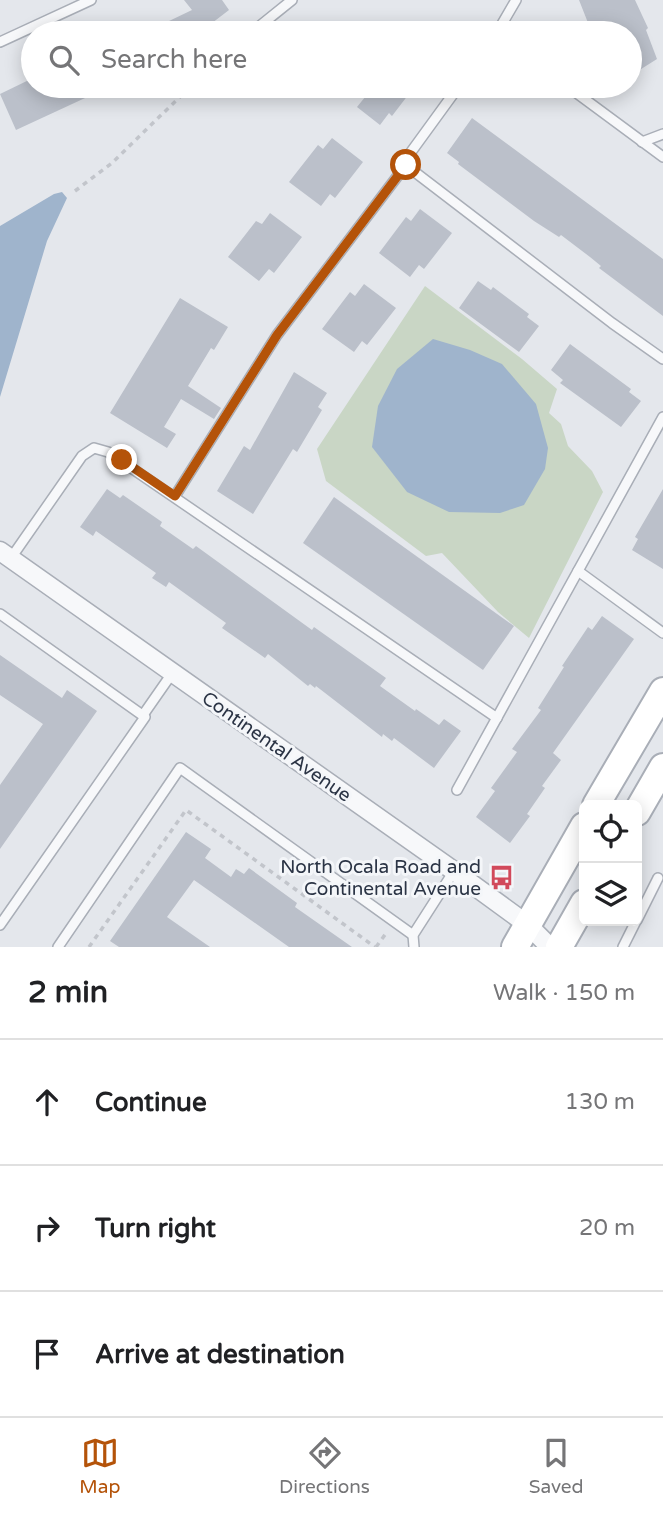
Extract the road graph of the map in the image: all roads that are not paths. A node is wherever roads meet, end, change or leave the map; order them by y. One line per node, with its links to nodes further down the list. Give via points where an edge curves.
1 (91, 0): 4 (lane)
2 (292, 0): 5 (lane)
3 (516, 0): 6 (lane)
4 (46, 21)
5 (266, 21)
6 (504, 21)
7 (21, 32): 8 (lane)
8 (0, 42)
9 (449, 98): 14 (lane, via 403,163)
10 (583, 98): 12 (lane)
11 (663, 134): 12 (lane)
12 (642, 142): 13 (lane)
13 (663, 157)
14 (406, 165): 15 (lane); 17 (lane, via 277,335)
15 (663, 359)
16 (663, 417): 19 (lane)
17 (175, 496): 18 (lane, via 122,460 94,448 82,456); 25 (lane)
18 (6, 554): 22 (street, Continental Avenue)
19 (578, 571): 21 (lane); 25 (lane)
20 (0, 614): 24 (lane)
21 (663, 633)
22 (173, 672): 24 (lane); 31 (street, Continental Avenue)
23 (663, 691): 28 (main road)
24 (143, 715): 35 (lane)
25 (497, 718): 27 (lane)
26 (663, 767): 29 (main road)
27 (457, 790)
28 (599, 800)
29 (642, 803)
30 (579, 835): 38 (main road)
31 (454, 871): 37 (lane); 38 (street, Continental Avenue)
32 (658, 878): 33 (lane)
33 (642, 909)
34 (579, 912): 42 (main road)
35 (0, 925)
36 (633, 926): 43 (lane)
37 (413, 935): 39 (lane, via 180,768); 40 (lane)
38 (521, 936): 41 (street, Continental Avenue)
39 (58, 947)
40 (414, 947)
41 (550, 947)
42 (559, 947)
43 (623, 947)

